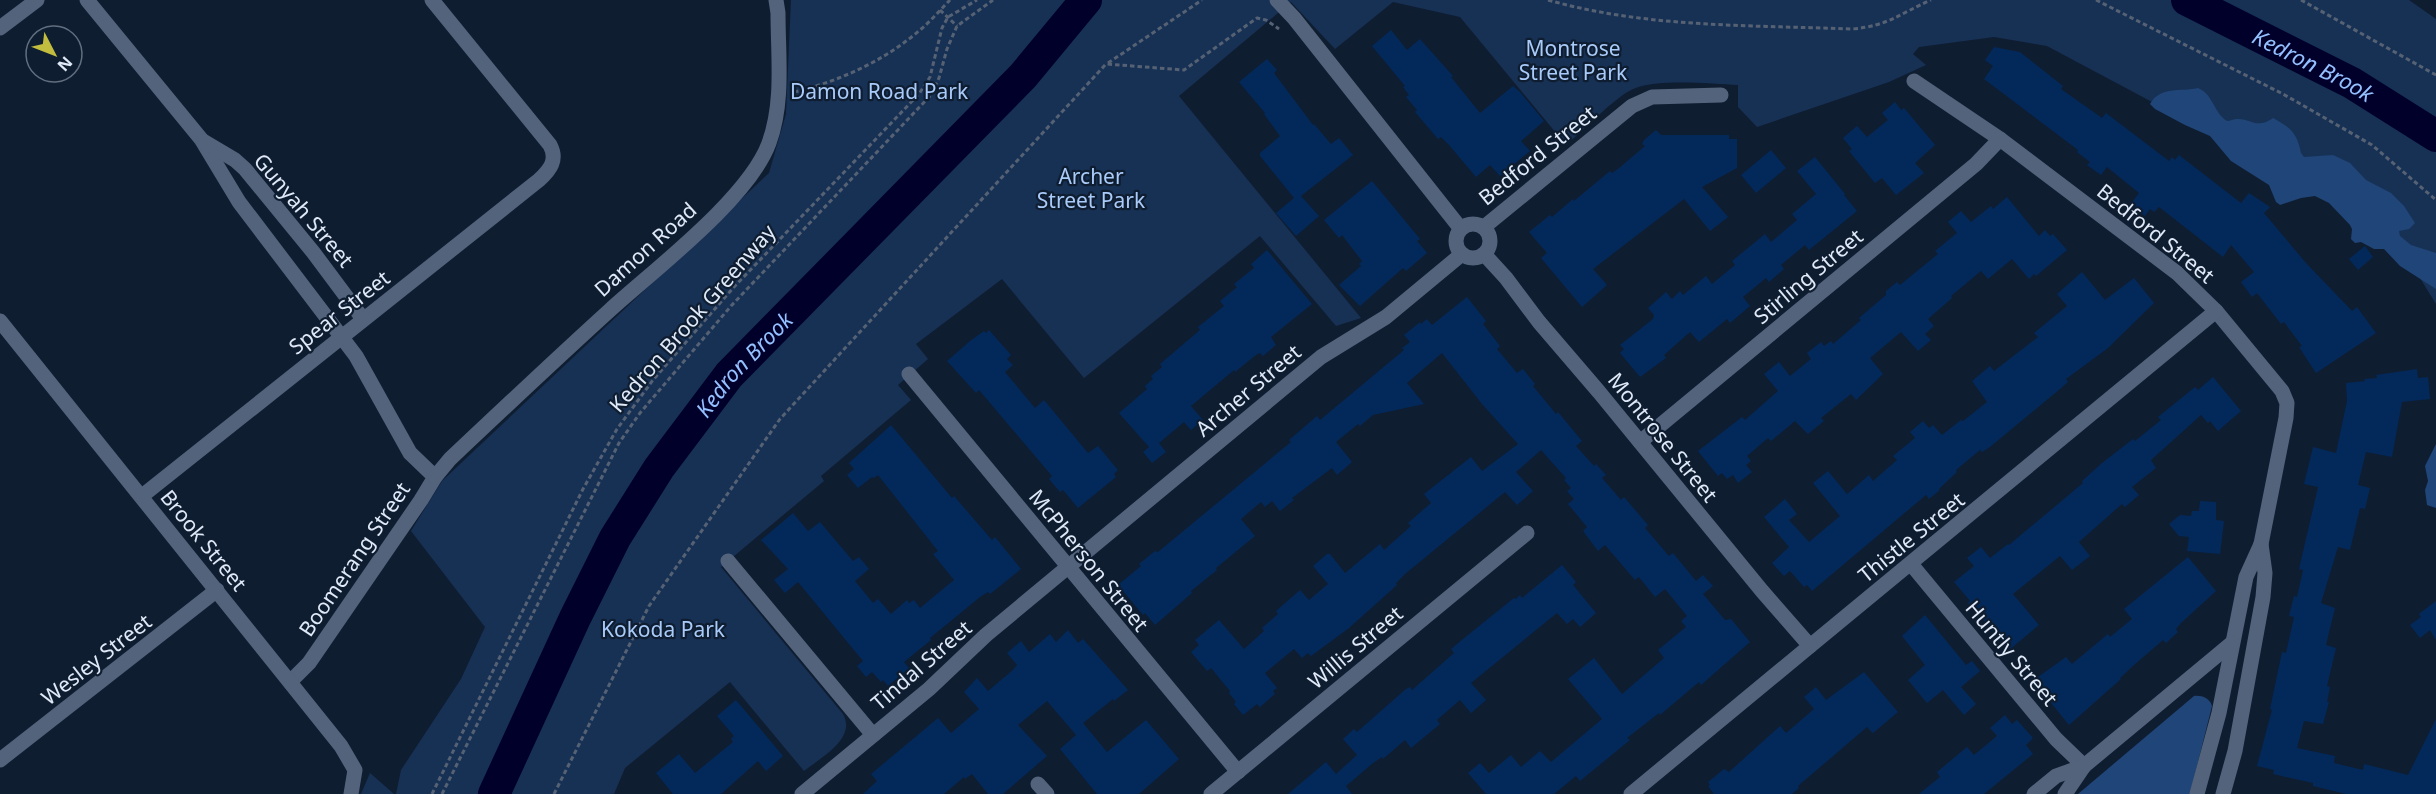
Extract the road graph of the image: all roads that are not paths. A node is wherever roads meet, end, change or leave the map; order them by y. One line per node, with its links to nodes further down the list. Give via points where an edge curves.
1 (37, 0): 6 (street)
2 (87, 0): 9 (street, Gunyah Street)
3 (432, 0): 16 (street, Spear Street, via 544,137 555,156 539,180)
4 (776, 0): 21 (street, Damon Road, via 778,96 769,143 746,183)
5 (1281, 4): 12 (street)
6 (0, 28)
7 (1914, 81): 10 (street, Bedford Street)
8 (1721, 95): 11 (street, Bedford Street, via 1652,97 1632,106)
9 (201, 139): 16 (street, Gunyah Street, via 245,169); 18 (street, Gunyah Street, via 239,202)
10 (2000, 139): 15 (street, Bedford Street, via 2177,273); 20 (street, Stirling Street, via 1976,164)
11 (1484, 227): 12 (street, via 1470,224); 14 (street, via 1491,241)
12 (1461, 229): 13 (street, via 1456,239)
13 (1462, 254): 14 (street, via 1476,258); 27 (street, Archer Street, via 1381,321 1321,357)
14 (1485, 255): 20 (street, Montrose Street)
15 (2216, 311): 24 (street, Bedford Street, via 2282,391 2287,403); 26 (street, Thistle Street)
16 (363, 319): 18 (street, Spear Street)
17 (0, 321): 22 (street, Brook Street)
18 (341, 337): 21 (street, Boomerang Street, via 356,356 410,453); 22 (street, Spear Street)
19 (909, 374): 27 (street, McPherson Street)
20 (1640, 442): 30 (street, Montrose Street)
21 (435, 477): 31 (street, Boomerang Street, via 309,663)
22 (142, 496): 28 (street, Brook Street)
23 (1527, 533): 35 (street, Willis Street)
24 (2261, 544): 29 (street, Bedford Street, via 2246,577); 36 (street, Bedford Street, via 2263,597)
25 (728, 561): 32 (street)
26 (1911, 564): 30 (street, Thistle Street); 34 (street, Huntly Street, via 2056,739)
27 (1067, 567): 32 (street, Tindal Street); 35 (street, McPherson Street)
28 (217, 590): 31 (street, Brook Street); 33 (street, Wesley Street)
29 (2232, 643): 34 (street); 43 (street, Bedford Street)
30 (1810, 646): 40 (street, Thistle Street)
31 (290, 682): 37 (street, Brook Street, via 350,762 354,770)
32 (873, 735): 38 (street, Tindal Street)
33 (0, 760)
34 (2084, 766): 41 (street, via 2056,776); 42 (street)
35 (1238, 772): 39 (street, Willis Street)
36 (2227, 793)
37 (351, 794)
38 (802, 794)
39 (1211, 794)
40 (1631, 794)
41 (2034, 794)
42 (2065, 794)
43 (2197, 794)

